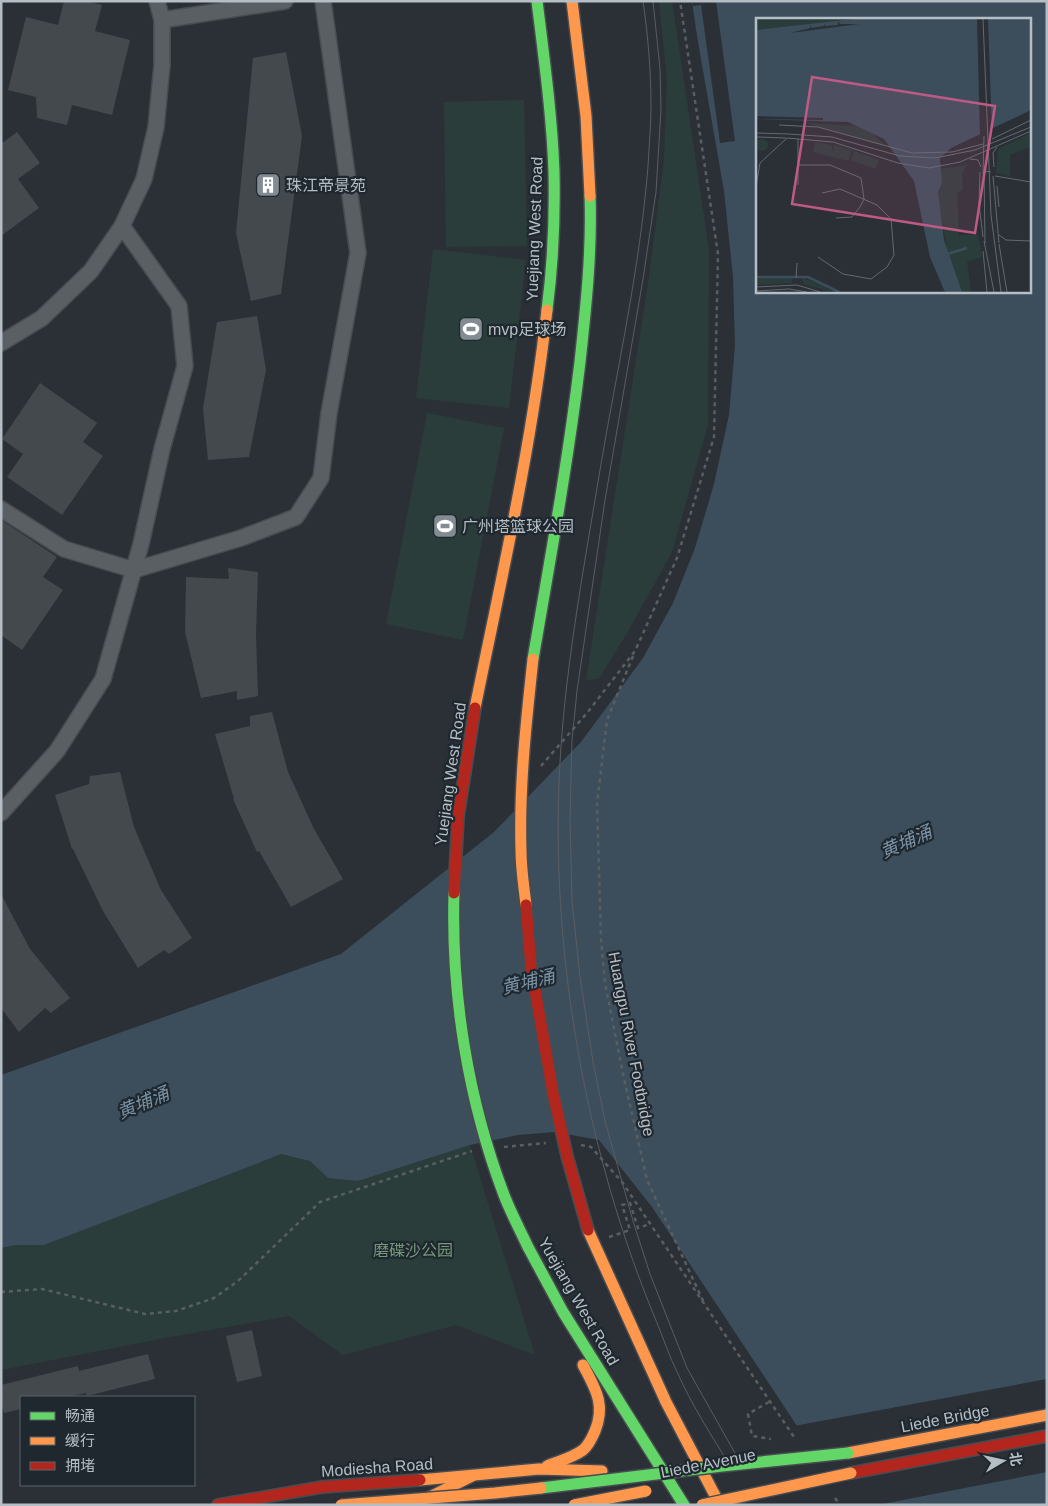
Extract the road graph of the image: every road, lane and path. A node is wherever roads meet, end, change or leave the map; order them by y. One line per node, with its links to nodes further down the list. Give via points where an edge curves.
1 (157, 1): 7 (street)
2 (285, 1): 7 (street)
3 (322, 1): 11 (street, via 358,253 329,413 322,478 296,517 240,538)
4 (537, 1): 23 (main road, Yuejiang West Road, bridge, via 552,138 554,197 549,297 532,420 460,796 455,853 454,943 465,1052 487,1145 504,1196)
5 (572, 1): 33 (main road, Yuejiang West Road, bridge, via 590,171 590,230 569,450 533,659 527,713 521,853 531,967 553,1093 588,1230 666,1402)
6 (680, 1): 12 (path, via 718,254 714,437 677,558)
7 (162, 20): 8 (street, via 156,128 144,179)
8 (122, 226): 9 (street, via 91,271 42,318); 11 (street, via 180,306 185,366)
9 (1, 343)
10 (1, 510): 11 (street, via 64,549)
11 (134, 570): 14 (street, via 103,679 57,751)
12 (635, 652): 13 (path); 22 (path, Huangpu River Footbridge, via 607,720 597,804 605,983 647,1180)
13 (536, 771)
14 (1, 814)
15 (552, 1142): 17 (path)
16 (581, 1145): 19 (path, via 591,1147 622,1182)
17 (504, 1147)
18 (474, 1150): 21 (path, via 320,1202 238,1281 214,1298 176,1311 145,1314 42,1289)
19 (650, 1224): 20 (path, via 638,1228 630,1203 622,1205 630,1230); 22 (path)
20 (608, 1237)
21 (1, 1292)
22 (709, 1313): 24 (path)
23 (569, 1323): 30 (main road, via 581,1360 600,1400 602,1414 585,1449); 32 (main road, Yuejiang West Road)
24 (770, 1402): 27 (path, via 748,1414 752,1436); 28 (path)
25 (1047, 1415): 29 (main road, Liede Bridge)
26 (1047, 1436): 31 (main road)
27 (771, 1439)
28 (796, 1442)
29 (848, 1453): 36 (main road, Liede Avenue, bridge, via 687,1484); 38 (main road, bridge, via 495,1494)
30 (539, 1469): 32 (main road); 34 (main road, Modiesha Road); 36 (main road, via 556,1484)
31 (851, 1473): 41 (main road, bridge); 43 (main road, bridge)
32 (666, 1474): 33 (main road); 40 (main road, Yuejiang West Road)
33 (704, 1475): 42 (main road, Yuejiang West Road)
34 (472, 1476): 37 (main road, Modiesha Road, via 322,1487); 39 (main road)
35 (834, 1497): 44 (path)
36 (566, 1501)
37 (218, 1505)
38 (340, 1505)
39 (416, 1505)
40 (684, 1505)
41 (702, 1505)
42 (720, 1505)
43 (753, 1505)
44 (840, 1505)

